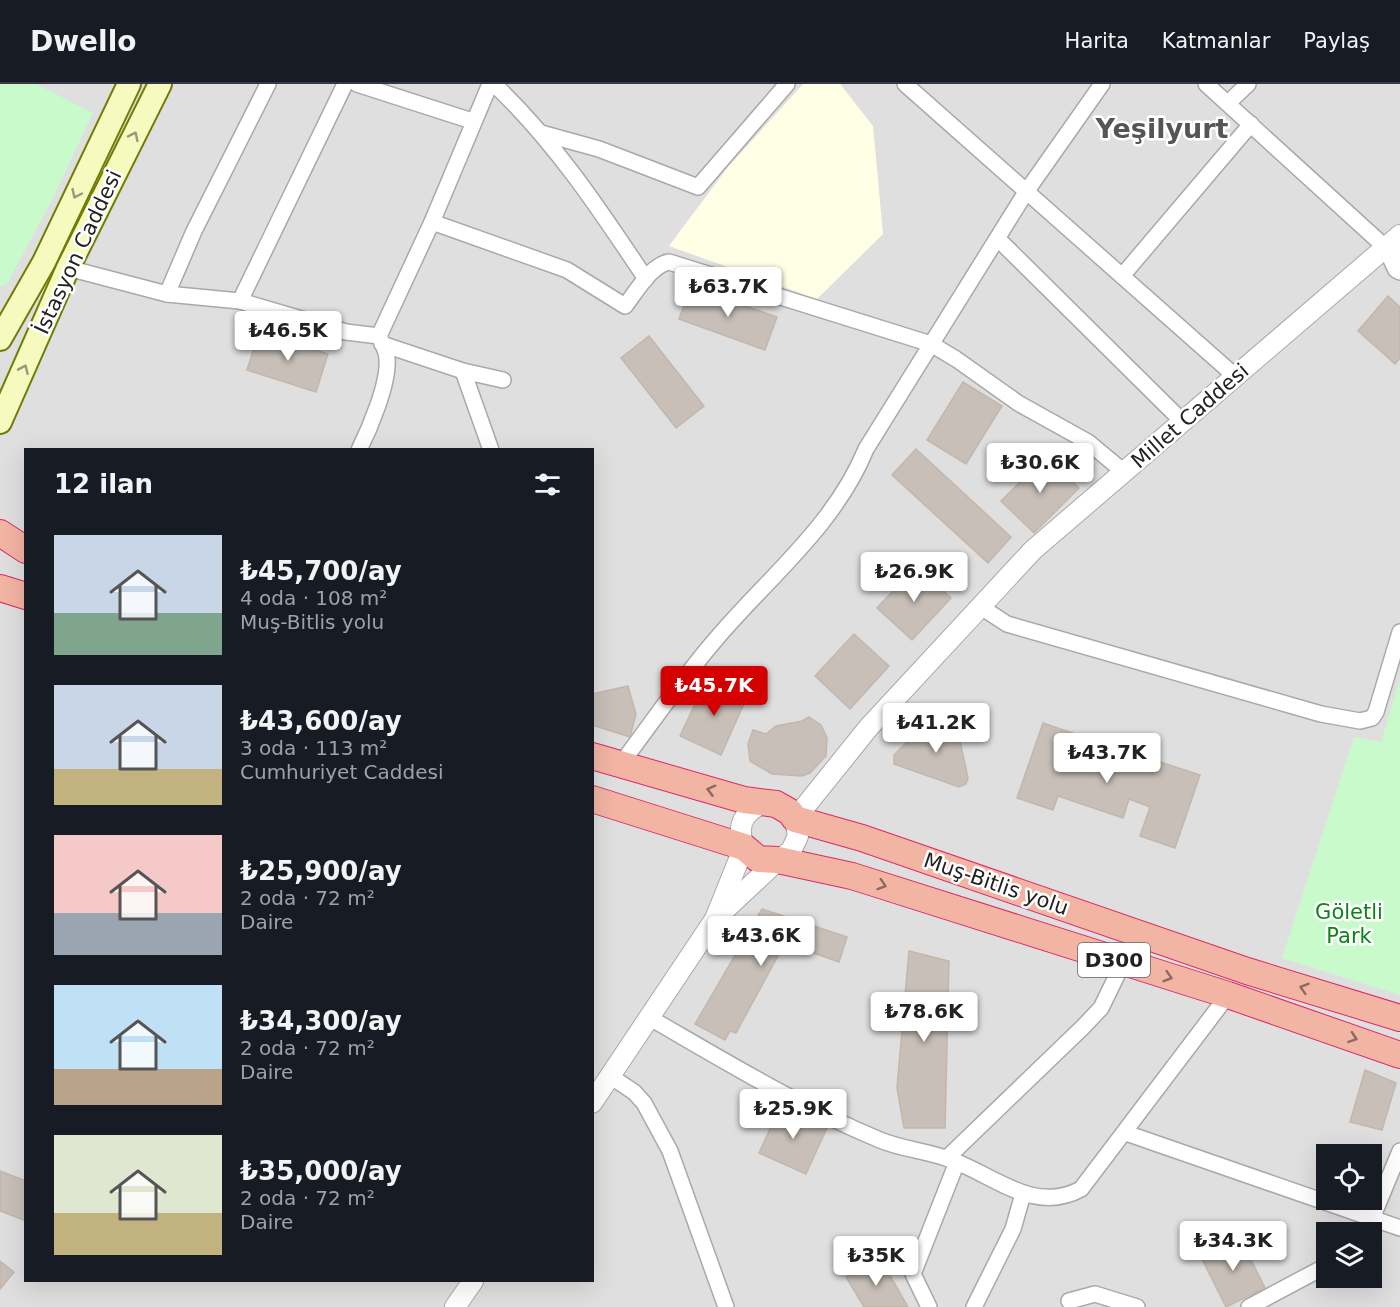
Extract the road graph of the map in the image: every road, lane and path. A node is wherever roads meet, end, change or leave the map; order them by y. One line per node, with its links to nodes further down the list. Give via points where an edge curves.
1 (129, 84): 27 (main road, İstasyon Caddesi, one-way to 27, via 44,262)
2 (160, 84): 21 (main road, İstasyon Caddesi, one-way to 2)
3 (268, 84): 25 (street)
4 (345, 84): 26 (street)
5 (357, 84): 14 (street)
6 (490, 84): 14 (street)
7 (494, 84): 16 (street)
8 (787, 84): 16 (street, via 698,187 599,149)
9 (905, 84): 17 (street)
10 (1102, 84): 17 (street)
11 (1206, 84): 13 (street)
12 (1248, 84): 13 (street)
13 (1228, 103): 15 (street)
14 (472, 121): 18 (street)
15 (1251, 124): 20 (street); 23 (street)
16 (541, 133): 24 (street, via 596,204)
17 (1026, 192): 19 (street); 23 (street)
18 (432, 222): 24 (street, via 567,270 625,306); 28 (street)
19 (998, 239): 29 (street); 34 (street)
20 (1395, 245): 22 (street, via 1396,270); 31 (street, Millet Caddesi)
21 (68, 268): 25 (street); 33 (main road, İstasyon Caddesi, one-way to 21)
22 (1400, 272)
23 (1122, 276): 31 (street)
24 (646, 279): 29 (street, via 669,262)
25 (167, 294): 26 (street)
26 (240, 301): 28 (street)
27 (0, 339)
28 (381, 340): 30 (street); 35 (street, via 388,357 386,374)
29 (931, 344): 39 (street, via 1018,403 1088,442); 47 (street, via 866,449 850,484 820,527 716,639)
30 (463, 372): 32 (street); 38 (street)
31 (1235, 376): 34 (street, Millet Caddesi)
32 (503, 380)
33 (0, 422)
34 (1183, 422): 39 (street, Millet Caddesi)
35 (368, 432): 36 (street); 37 (street)
36 (360, 448)
37 (370, 448)
38 (490, 448)
39 (1124, 472): 44 (street, Millet Caddesi, via 1033,550)
40 (0, 533): 41 (highway)
41 (24, 549)
42 (0, 588): 43 (highway)
43 (24, 595)
44 (981, 607): 45 (street, via 1007,624 1321,714 1360,721 1372,718 1376,712); 50 (street, Millet Caddesi, via 869,727)
45 (1400, 632)
46 (594, 757): 47 (highway, Muş-Bitlis yolu / D300)
47 (620, 765): 49 (highway, Muş-Bitlis yolu / D300, one-way to 47)
48 (594, 800): 51 (highway, Muş-Bitlis yolu / D300)
49 (762, 804): 50 (highway, Muş-Bitlis yolu / D300, via 782,806); 51 (street, via 753,808 741,824)
50 (795, 819): 52 (street, via 796,844); 57 (highway, Muş-Bitlis yolu / D300, one-way to 50, via 1247,971 862,838)
51 (744, 847): 52 (highway, Muş-Bitlis yolu / D300, via 758,860); 53 (street)
52 (778, 860): 53 (street); 54 (highway, Muş-Bitlis yolu / D300, one-way to 54, via 852,876)
53 (715, 919): 56 (street)
54 (1123, 963): 55 (highway, Muş-Bitlis yolu / D300, one-way to 55); 63 (street, via 1101,1008)
55 (1228, 995): 58 (highway, Muş-Bitlis yolu / D300, one-way to 58); 61 (street)
56 (650, 1018): 59 (street); 63 (street, via 751,1077 838,1121 899,1148)
57 (1400, 1018)
58 (1400, 1054)
59 (610, 1077): 60 (street); 73 (street, via 644,1103 670,1151)
60 (594, 1100)
61 (1126, 1133): 64 (street, via 1081,1189 1070,1196 1038,1198); 65 (street)
62 (1400, 1151): 66 (street)
63 (952, 1160): 64 (street); 74 (street, via 913,1274)
64 (1023, 1194): 75 (street, via 1013,1229)
65 (1360, 1222)
66 (1372, 1222)
67 (1382, 1227): 68 (street)
68 (1400, 1228)
69 (1316, 1271): 77 (street)
70 (472, 1282): 72 (street)
71 (1069, 1301): 76 (street, via 1095,1294)
72 (455, 1307)
73 (726, 1307)
74 (929, 1307)
75 (974, 1307)
76 (1137, 1307)
77 (1249, 1307)

